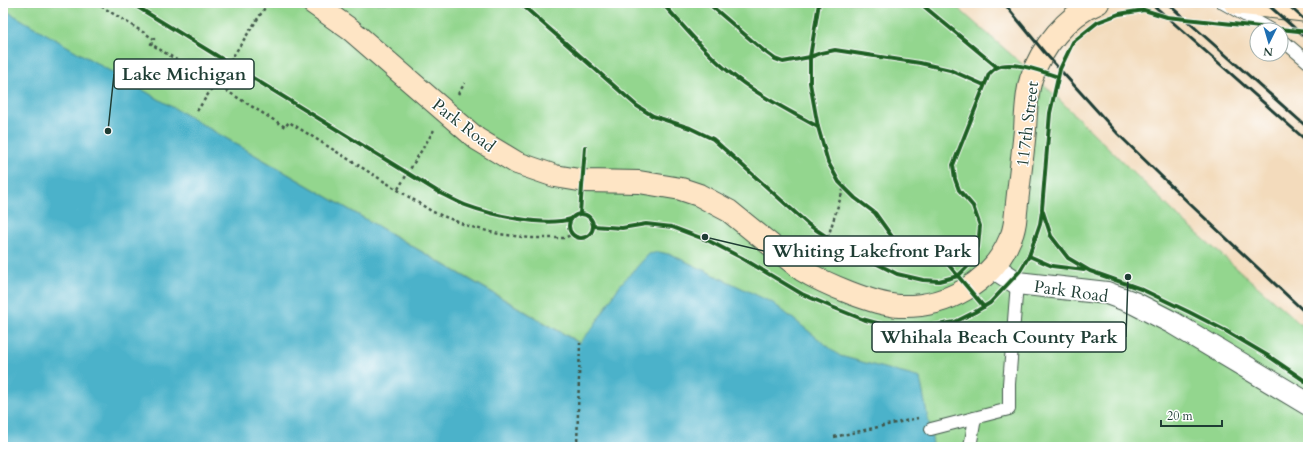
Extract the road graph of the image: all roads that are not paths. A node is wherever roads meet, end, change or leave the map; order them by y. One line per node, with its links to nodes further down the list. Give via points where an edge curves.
1 (313, 3): 9 (street, Park Road, via 351,30 477,139 517,163 555,176 584,181 639,182 681,189 699,195 729,211 802,270 880,303 899,306 942,301 979,281)
2 (1098, 3): 9 (street, 117th Street, via 1077,15 1061,30 1050,42 1035,68 1028,93 1015,222 1004,253)
3 (1223, 3): 6 (lane)
4 (1235, 3): 5 (street)
5 (1308, 11)
6 (1257, 22)
7 (1289, 46): 8 (lane)
8 (1308, 62)
9 (993, 267): 10 (street, Park Road)
10 (1017, 284): 11 (street, Park Road, via 1106,293 1134,303 1173,323); 12 (lane, via 1009,409)
11 (1308, 404)
12 (975, 418): 13 (lane); 14 (lane)
13 (936, 428)
14 (970, 447)

